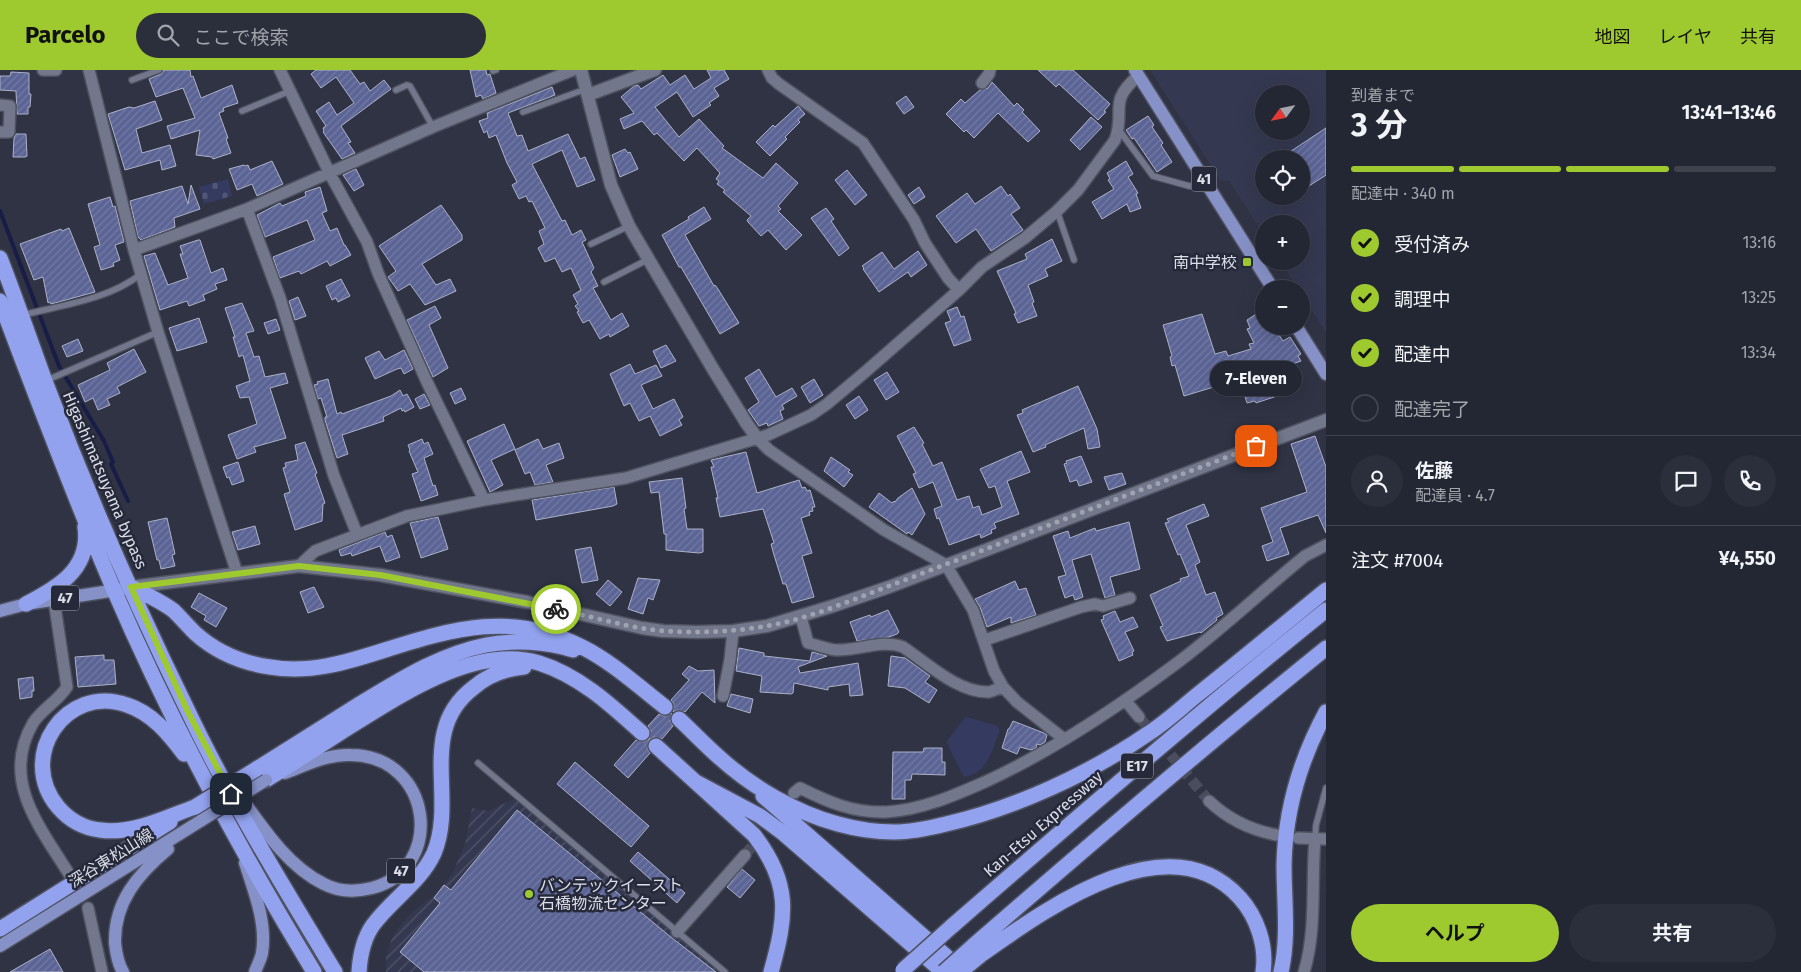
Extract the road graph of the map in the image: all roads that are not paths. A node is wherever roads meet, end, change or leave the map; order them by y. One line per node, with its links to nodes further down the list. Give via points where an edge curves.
1 (43, 70): 2 (street)
2 (56, 70)
3 (89, 70): 29 (street)
4 (159, 70): 12 (lane)
5 (280, 70): 15 (street)
6 (573, 70): 20 (street)
7 (581, 70): 16 (street)
8 (655, 70): 16 (street)
9 (768, 70): 36 (street, via 778,84 863,144 948,278)
10 (990, 70): 13 (street)
11 (1136, 73): 21 (street, via 1121,95); 24 (main road, 41)
12 (132, 80)
13 (982, 83)
14 (396, 90): 20 (lane, via 410,86)
15 (290, 91): 18 (lane); 23 (street)
16 (587, 92): 19 (lane); 27 (street, via 612,185)
17 (0, 105): 22 (street, via 10,106 9,132)
18 (242, 111)
19 (523, 112)
20 (433, 127): 23 (street)
21 (1119, 130): 24 (lane, via 1153,176 1189,186); 26 (street, via 1078,190)
22 (0, 132)
23 (330, 174): 25 (street); 45 (street, via 367,242 427,382)
24 (1208, 186): 34 (main road, 41)
25 (248, 210): 29 (street); 47 (street, via 280,298 334,476)
26 (1057, 211): 32 (lane); 36 (street, via 982,267)
27 (628, 226): 28 (lane); 31 (street)
28 (591, 244)
29 (134, 250): 33 (street)
30 (0, 258): 38 (highway, Higashimatsuyama bypass)
31 (647, 260): 35 (lane); 44 (street)
32 (1074, 260)
33 (141, 274): 38 (lane, via 114,292); 39 (street)
34 (1267, 280)
35 (604, 282)
36 (959, 290): 44 (street, via 827,404)
37 (0, 301): 46 (highway, Higashimatsuyama bypass)
38 (22, 315): 42 (highway, Higashimatsuyama bypass)
39 (158, 332): 42 (lane); 51 (street)
40 (1302, 335): 41 (main road)
41 (1326, 374)
42 (45, 381): 52 (highway, Higashimatsuyama bypass)
43 (1326, 420): 49 (street)
44 (758, 438): 45 (street, via 626,478); 49 (street, via 769,450 884,530)
45 (484, 500): 47 (street, via 408,516)
46 (84, 516): 54 (highway, Higashimatsuyama bypass); 57 (highway, via 84,549 75,568 55,589)
47 (357, 534): 50 (street, via 315,551)
48 (1326, 545): 68 (street, via 1304,556 1178,662)
49 (946, 565): 60 (street); 62 (street, via 973,610)
50 (299, 566): 51 (street); 61 (street, via 398,578 642,628)
51 (237, 573): 52 (street)
52 (131, 587): 54 (main road, 47); 64 (highway, via 173,611 220,651 271,668 326,666 447,632 503,625 556,635); 77 (highway, Higashimatsuyama bypass)
53 (1326, 590): 76 (highway, via 1149,733 1058,784 967,820 895,832 866,831 837,824 777,798)
54 (115, 591): 56 (main road, 47); 80 (highway, Higashimatsuyama bypass)
55 (1130, 598): 62 (street, via 1103,606 1081,607)
56 (54, 600): 57 (main road, 47); 91 (street, via 67,686 32,726 24,744 19,776 25,799)
57 (26, 604): 59 (main road, 47)
58 (1326, 610): 98 (highway, Kan-Etsu Expressway / E17, bridge, via 1214,700)
59 (0, 611)
60 (801, 617): 61 (street); 66 (street, via 808,643 834,650 897,645 965,688 989,692)
61 (733, 631): 67 (street)
62 (985, 640): 66 (street, via 994,671)
63 (1326, 648): 96 (highway, E17, via 1112,825)
64 (607, 663): 69 (highway); 79 (highway, via 568,648 515,642 486,645 458,653 402,679)
65 (565, 673): 73 (highway, via 605,700); 79 (highway, via 538,662 516,659 494,659 469,665 419,686); 103 (highway, via 510,668 480,682 452,710 444,729 441,750 441,810 435,851 415,882 373,926 360,958)
66 (1003, 687): 74 (street)
67 (724, 696)
68 (1126, 700): 71 (street); 74 (street)
69 (664, 707)
70 (1326, 712): 110 (highway, via 1304,757 1289,811 1284,865 1286,936)
71 (1139, 717)
72 (679, 719): 76 (highway)
73 (642, 733)
74 (1064, 739): 83 (street, via 1020,766 920,807 886,812 851,810 800,788)
75 (656, 746): 81 (highway)
76 (720, 759): 108 (highway)
77 (212, 760): 79 (main road, 47, via 273,840 307,874 324,884 343,891 378,887 394,878 416,850 421,831 414,793 402,775 388,764 368,756 350,755); 102 (highway, Higashimatsuyama bypass)
78 (478, 763): 94 (lane)
79 (262, 774): 85 (highway, bridge)
80 (206, 782): 85 (highway, via 171,736 142,711 126,704 91,702 74,709 49,735 43,751 42,768 53,801 65,815 81,825 119,830); 89 (highway, Higashimatsuyama bypass)
81 (696, 782): 105 (highway, via 754,835 776,870 783,911); 106 (highway, via 740,805 782,833)
82 (1326, 788): 88 (lane, via 1316,825)
83 (794, 793)
84 (1209, 801): 86 (street, via 1237,823)
85 (199, 814): 93 (highway); 95 (main road, 深谷東松山線); 100 (main road, via 126,893 115,930 116,951)
86 (1277, 834)
87 (1298, 838): 88 (street)
88 (1321, 839): 111 (street)
89 (238, 840): 97 (highway, Higashimatsuyama bypass); 101 (main road, via 263,934 262,955)
90 (745, 855): 94 (street)
91 (69, 874)
92 (88, 908): 99 (street)
93 (0, 929)
94 (677, 932): 104 (lane)
95 (0, 946)
96 (978, 950): 106 (highway, E17, bridge); 107 (highway, bridge); 109 (highway, via 1090,887 1142,870 1176,867 1214,876 1231,888 1246,905 1262,944)
97 (309, 970)
98 (901, 971)
99 (102, 972)
100 (123, 972)
101 (255, 972)
102 (335, 972)
103 (359, 972)
104 (725, 972)
105 (771, 972)
106 (944, 972)
107 (960, 972)
108 (964, 972)
109 (1263, 972)
110 (1281, 972)
111 (1304, 972)

